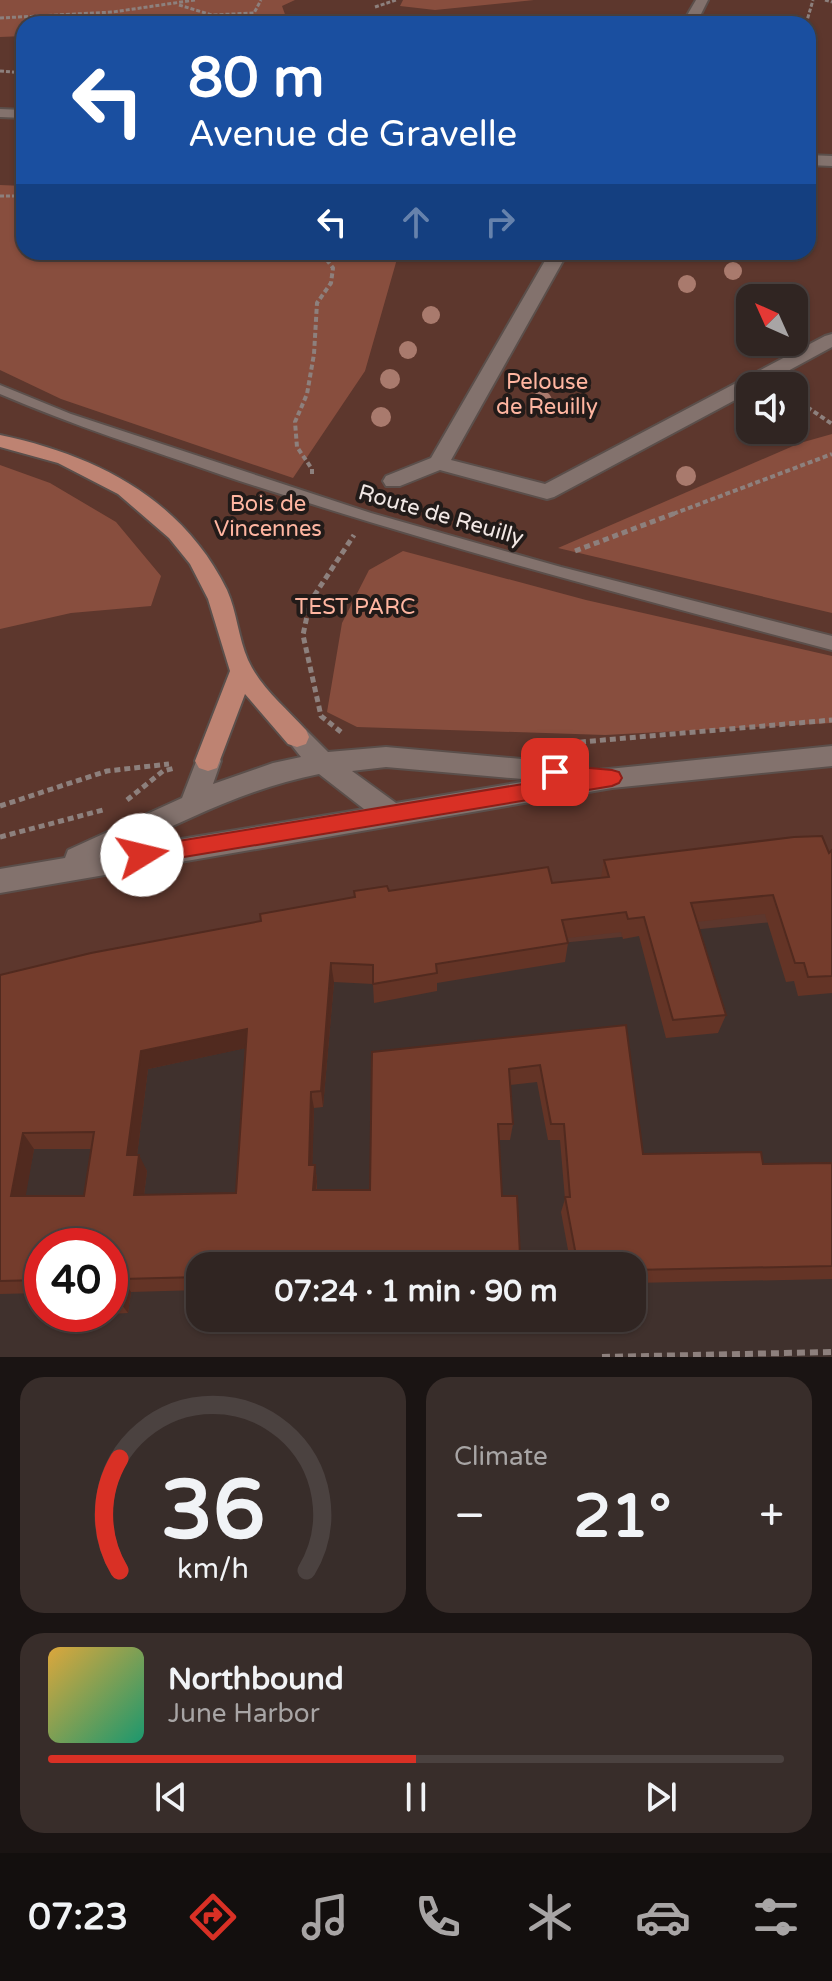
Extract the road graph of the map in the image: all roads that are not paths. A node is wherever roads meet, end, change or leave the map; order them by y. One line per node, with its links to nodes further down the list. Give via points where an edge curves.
1 (554, 260): 5 (street)
2 (832, 340): 5 (street, via 547,492)
3 (0, 389): 7 (lane, Route de Reuilly, via 66,417 365,517)
4 (0, 441): 8 (highway, via 90,468 159,515 210,580)
5 (439, 463): 6 (street)
6 (393, 481)
7 (832, 643)
8 (242, 670): 9 (highway); 11 (highway)
9 (297, 737): 12 (street)
10 (832, 756): 13 (street)
11 (208, 761): 14 (street)
12 (323, 763): 13 (street, via 386,757); 14 (street, via 273,773); 15 (street)
13 (612, 778): 15 (street)
14 (193, 803): 16 (street)
15 (390, 814): 16 (street)
16 (52, 870): 17 (street)
17 (0, 881)

